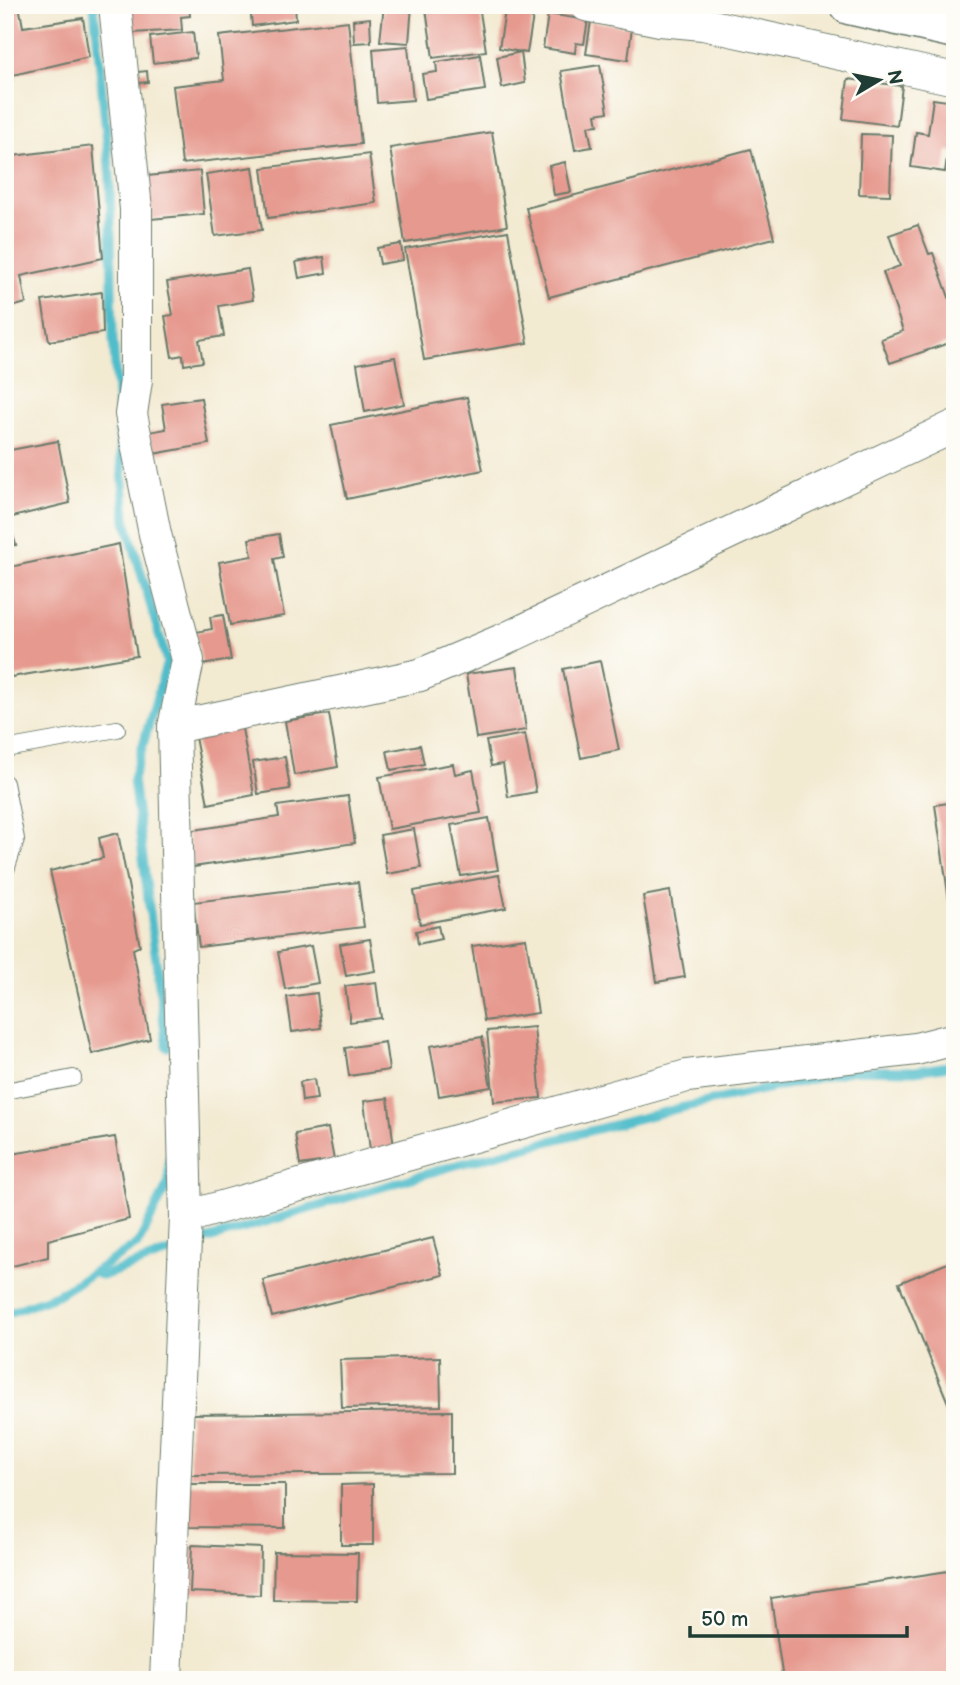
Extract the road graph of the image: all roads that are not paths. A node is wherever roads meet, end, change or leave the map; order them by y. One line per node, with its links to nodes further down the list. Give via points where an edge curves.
1 (115, 5): 9 (street, via 136,209 136,380 131,414 155,534 188,660)
2 (586, 5): 5 (street)
3 (673, 5): 5 (street)
4 (849, 5): 6 (main road)
5 (703, 24): 7 (street)
6 (955, 29)
7 (955, 79)
8 (955, 426): 9 (street, via 420,675)
9 (174, 727): 17 (street)
10 (117, 729): 11 (lane)
11 (5, 749)
12 (5, 783): 13 (lane, via 16,839)
13 (5, 873)
14 (955, 1040): 17 (street, via 916,1049 687,1076)
15 (73, 1078): 16 (lane)
16 (5, 1091)
17 (186, 1217): 18 (street)
18 (166, 1680)

